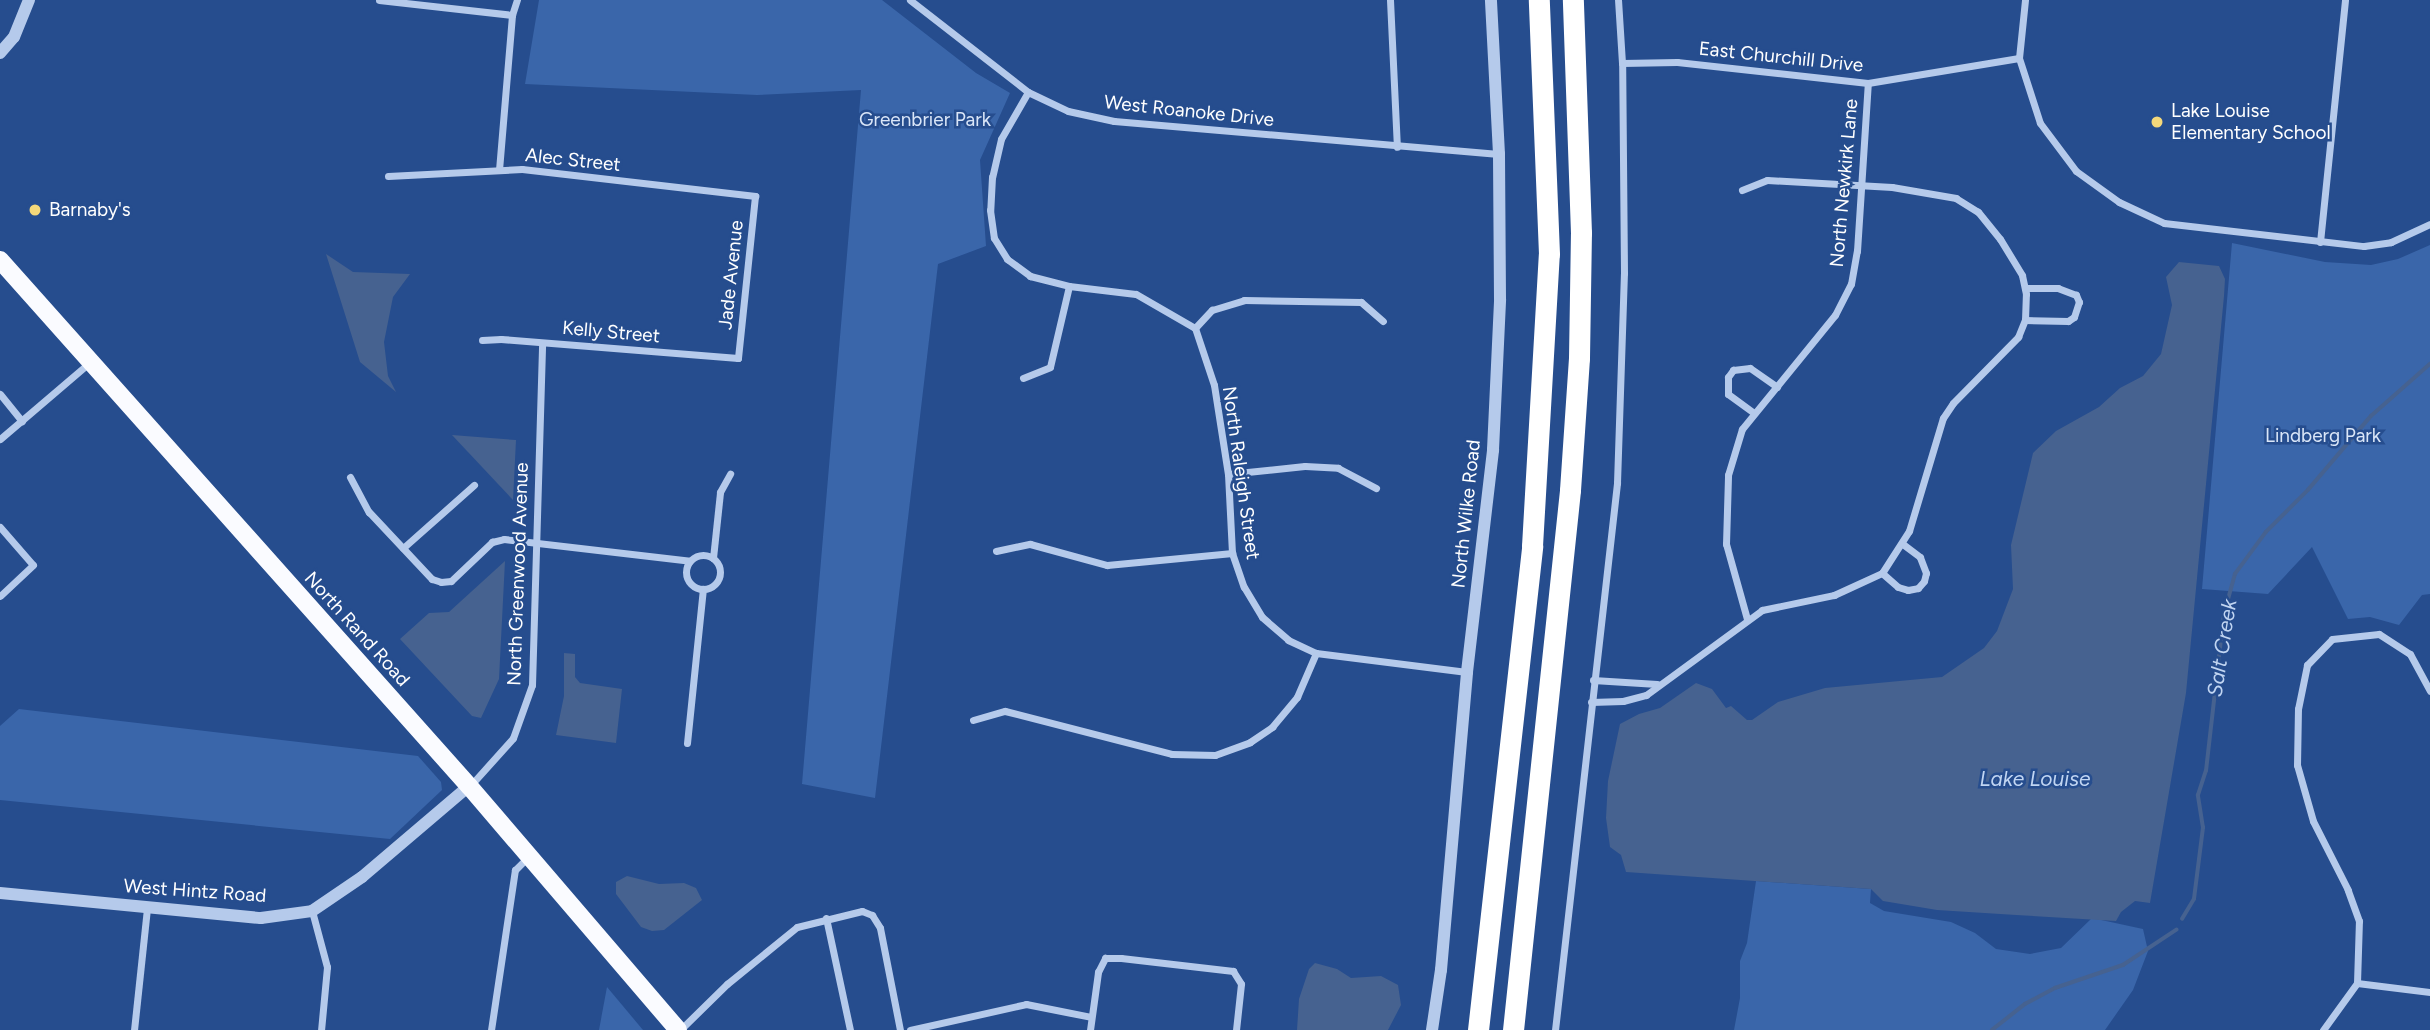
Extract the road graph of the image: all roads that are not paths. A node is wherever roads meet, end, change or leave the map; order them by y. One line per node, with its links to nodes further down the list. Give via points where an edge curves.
1 (29, 0): 13 (street, via 14,37)
2 (380, 0): 12 (street)
3 (517, 0): 12 (street)
4 (910, 0): 17 (street, West Roanoke Drive)
5 (1390, 0): 18 (street)
6 (1491, 0): 19 (street, North Wilke Road)
7 (1539, 0): 77 (highway, via 1549,254 1534,519)
8 (1573, 0): 88 (highway, via 1581,233 1579,358 1570,490)
9 (1618, 0): 15 (street)
10 (2025, 0): 14 (street)
11 (2345, 0): 26 (street)
12 (512, 15): 20 (street)
13 (0, 53)
14 (2019, 58): 16 (street, East Churchill Drive); 26 (street, via 2040,124 2056,148 2076,171 2119,202 2164,223)
15 (1622, 63): 16 (street, East Churchill Drive, via 1677,62); 62 (street, via 1624,273 1617,483)
16 (1868, 83): 22 (street, North Newkirk Lane)
17 (1028, 92): 18 (street, West Roanoke Drive, via 1068,111 1114,121); 28 (street, via 1001,139 992,177 994,239 1007,259 1030,276)
18 (1397, 148): 19 (street, West Roanoke Drive)
19 (1499, 154): 61 (street, North Wilke Road, via 1500,299 1493,450)
20 (499, 170): 21 (street, Alec Street); 24 (street, Alec Street)
21 (388, 176)
22 (1861, 185): 23 (street, via 1767,180); 29 (street, via 1924,190 1956,198 1978,212 2000,239); 38 (street, North Newkirk Lane, via 1851,284 1835,315)
23 (1742, 190)
24 (755, 196): 35 (street, Jade Avenue)
25 (2430, 224): 26 (street, via 2376,245)
26 (2320, 242)
27 (0, 260): 36 (main road, North Rand Road)
28 (1069, 286): 32 (street, via 1136,294); 37 (street, via 1050,367)
29 (2025, 288): 30 (street); 30 (street, via 2059,288 2076,295 2079,302 2068,321)
30 (2025, 320): 50 (street, via 2007,351 1943,418)
31 (1383, 321): 32 (street, via 1361,302 1244,300 1212,310)
32 (1195, 328): 44 (street, North Raleigh Street, via 1213,386)
33 (482, 340): 34 (street, Kelly Street)
34 (542, 343): 35 (street, Kelly Street); 49 (street, North Greenwood Avenue)
35 (738, 358)
36 (91, 361): 41 (street); 68 (main road, North Rand Road)
37 (1023, 378)
38 (1777, 387): 40 (street, North Newkirk Lane); 40 (street, via 1750,368 1733,370 1728,394)
39 (0, 394): 41 (street)
40 (1754, 413): 59 (street, North Newkirk Lane, via 1742,429 1725,497 1726,544)
41 (22, 421): 42 (street)
42 (0, 439)
43 (730, 474): 54 (street, via 720,492)
44 (1228, 474): 47 (street, via 1305,466 1338,468); 53 (street, North Raleigh Street)
45 (349, 478): 51 (street, via 369,512)
46 (474, 485): 51 (street)
47 (1376, 488)
48 (0, 527): 58 (street, via 33,565)
49 (537, 541): 51 (street, via 492,542 451,580 441,582 432,579); 55 (street); 68 (street, North Greenwood Avenue, via 532,685 513,738)
50 (1903, 544): 56 (street); 56 (street, via 1920,557 1924,581 1908,590)
51 (403, 548)
52 (996, 551): 53 (street, via 1030,544 1107,565)
53 (1232, 553): 60 (street, North Raleigh Street, via 1244,587 1262,617 1287,640)
54 (713, 558): 55 (street, via 705,555); 57 (street, via 720,576)
55 (690, 561): 57 (street, via 687,576 693,586)
56 (1882, 573): 59 (street, via 1843,592 1762,610)
57 (703, 589): 67 (street)
58 (0, 596)
59 (1747, 619): 63 (street)
60 (1316, 653): 61 (street, North Raleigh Street); 66 (street, via 1297,697 1272,727 1250,742 1216,755 1172,754 1004,711)
61 (1467, 672): 87 (street, North Wilke Road)
62 (1593, 680): 63 (street); 65 (street)
63 (1657, 684): 65 (street, via 1646,695)
64 (2430, 691): 74 (street, via 2410,654 2379,634 2332,639 2307,666 2298,709 2297,765 2313,821 2359,921)
65 (1591, 702): 89 (street)
66 (973, 720)
67 (687, 743)
68 (470, 786): 69 (main road, North Rand Road); 72 (street, West Hintz Road, via 362,877)
69 (529, 856): 80 (street, via 515,870); 81 (main road, North Rand Road)
70 (0, 893): 71 (street, West Hintz Road)
71 (147, 909): 72 (street, West Hintz Road, via 261,918); 78 (street)
72 (312, 911): 79 (street, via 327,967)
73 (826, 918): 81 (street, via 797,927); 82 (street); 83 (street, via 862,911 876,919)
74 (2357, 983): 75 (street); 90 (street)
75 (2430, 992)
76 (1091, 1017): 84 (street, via 1026,1004); 85 (street); 86 (street, via 1098,972 1105,958 1121,958 1233,971 1241,984)
77 (1478, 1028)
78 (134, 1030)
79 (321, 1030)
80 (491, 1030)
81 (679, 1030)
82 (850, 1030)
83 (900, 1030)
84 (910, 1030)
85 (1090, 1030)
86 (1236, 1030)
87 (1432, 1030)
88 (1513, 1030)
89 (1555, 1030)
90 (2323, 1030)

